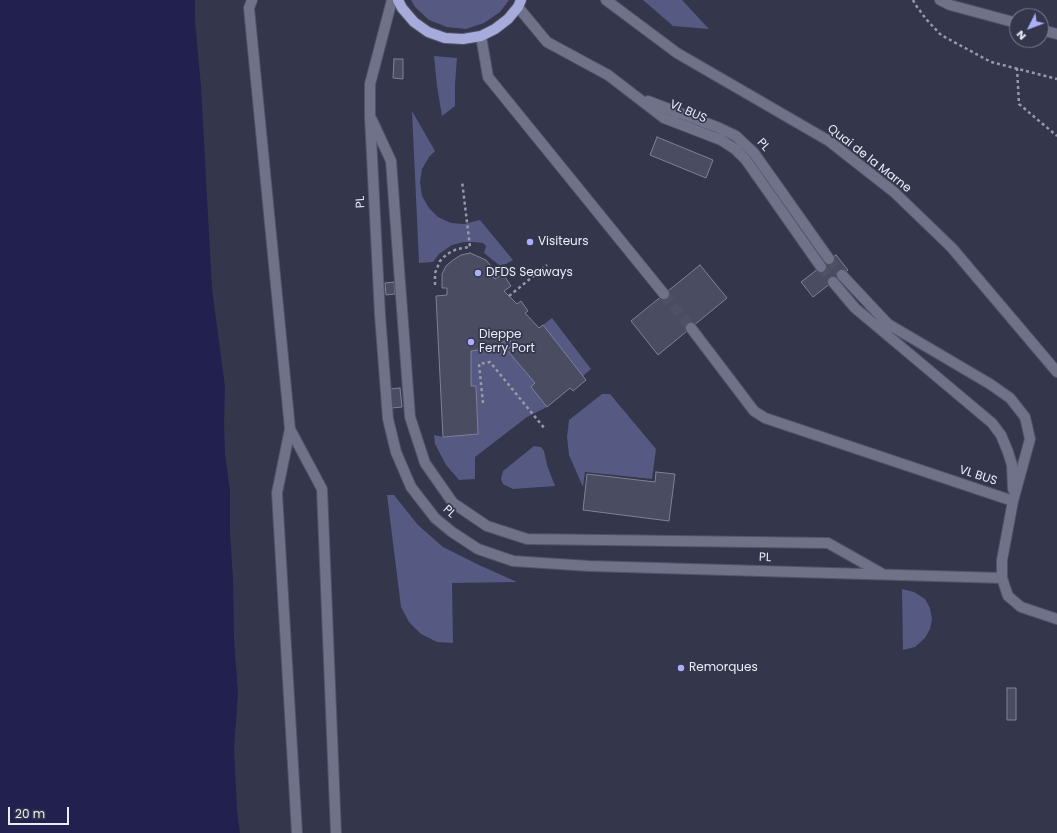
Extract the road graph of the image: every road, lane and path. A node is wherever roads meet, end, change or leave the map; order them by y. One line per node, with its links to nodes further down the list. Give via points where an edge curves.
1 (252, 0): 27 (street, via 249,8)
2 (392, 0): 13 (street, PL, via 370,84)
3 (398, 0): 9 (main road, via 414,22 428,32 445,38)
4 (606, 0): 25 (street, Quai de la Marne, via 677,53 829,141 894,192 952,248)
5 (914, 0): 10 (path, via 926,19 941,35 991,62)
6 (940, 0): 8 (street, via 950,6)
7 (519, 4): 9 (main road, via 508,19); 12 (street, VL BUS, via 547,42 608,75)
8 (1009, 21)
9 (481, 36): 22 (street, via 488,77)
10 (1017, 68): 11 (path); 14 (path, via 1019,104)
11 (1057, 79)
12 (638, 98): 16 (street, PL, via 736,136 754,153); 18 (street, VL BUS, via 664,118 721,140 735,149 746,160)
13 (370, 116): 30 (street, via 391,161 410,416 425,463 453,503 487,526 527,539 828,543); 30 (street, PL, via 388,419 396,452 410,487 435,518 478,549 513,561 596,566)
14 (1057, 136)
15 (462, 181): 21 (path, via 470,246 456,249 440,261 435,273)
16 (829, 260)
17 (547, 265): 23 (path)
18 (820, 267)
19 (842, 275): 29 (street, via 888,324 990,384 1010,398 1025,417 1030,439)
20 (833, 282): 29 (street, VL BUS, via 855,308 992,422 1001,435 1012,466)
21 (435, 285)
22 (664, 294)
23 (509, 296)
24 (691, 328): 29 (street, VL BUS, via 754,411 765,418)
25 (1057, 372)
26 (483, 403): 28 (path, via 479,364 490,362)
27 (290, 429): 33 (street, via 277,493); 34 (street, via 322,489)
28 (545, 429)
29 (1013, 501): 31 (street, via 1002,560)
30 (883, 574): 31 (street, PL)
31 (1002, 578): 32 (street, via 1008,596 1021,607)
32 (1057, 619)
33 (296, 833)
34 (336, 833)

